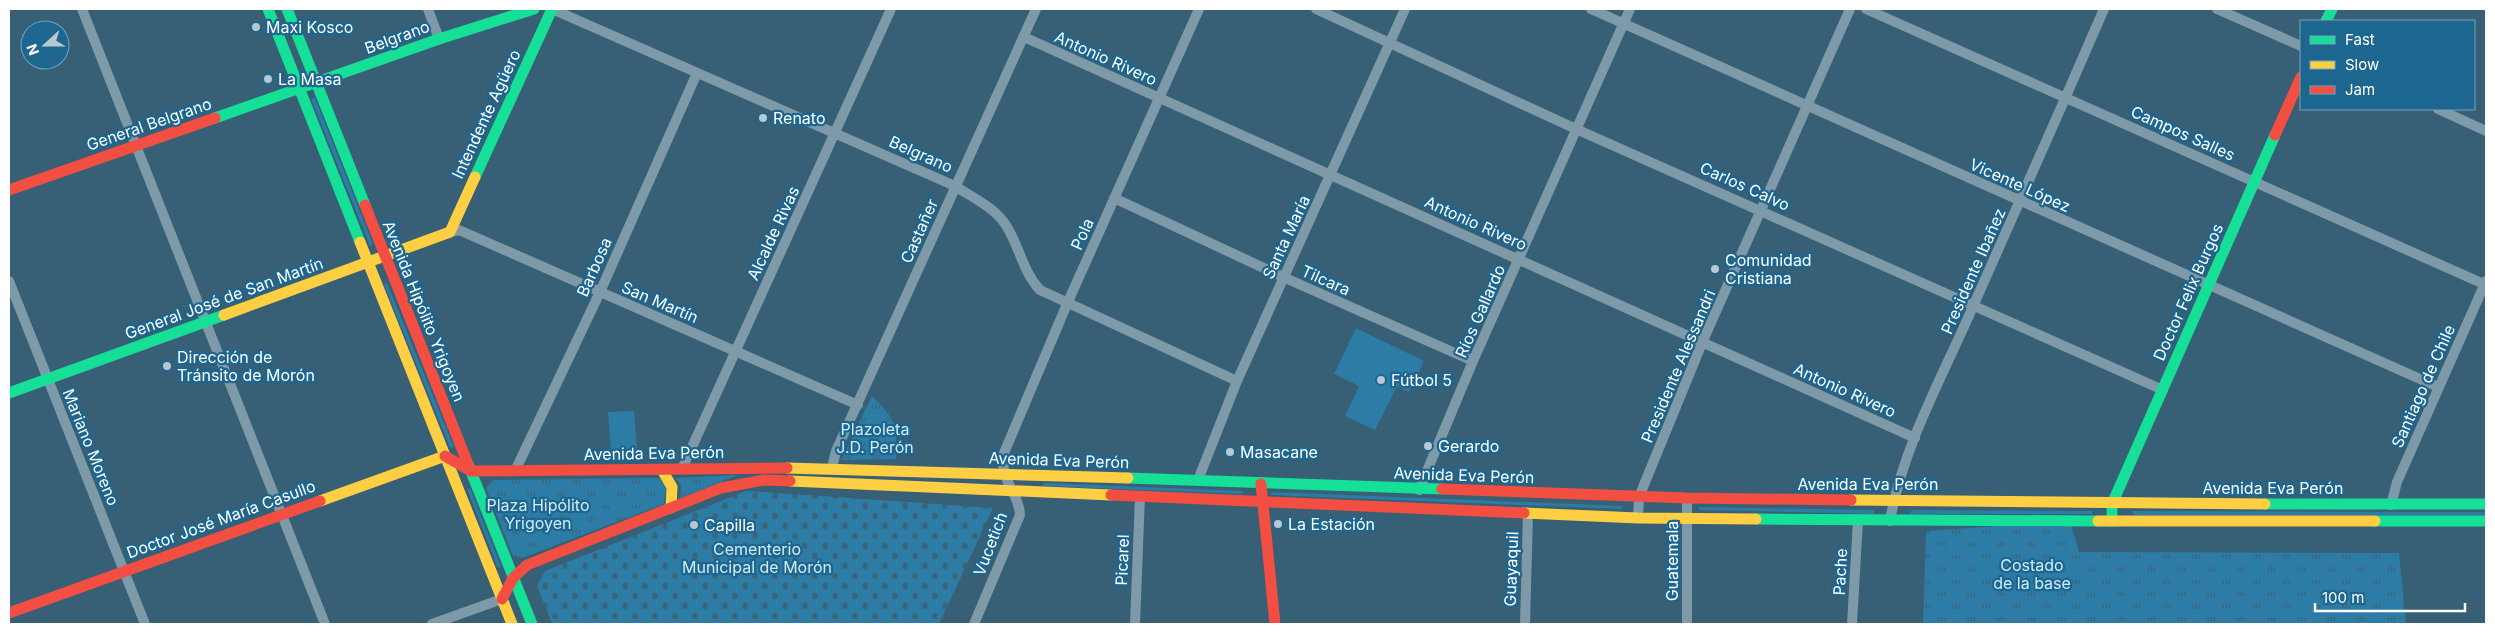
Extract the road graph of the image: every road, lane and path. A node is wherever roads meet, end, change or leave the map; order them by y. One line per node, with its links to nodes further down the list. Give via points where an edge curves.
1 (82, 9): 35 (street)
2 (268, 9): 27 (main road, Avenida Hipólito Yrigoyen)
3 (287, 9): 26 (main road, Avenida Hipólito Yrigoyen)
4 (428, 9): 21 (street)
5 (534, 9): 21 (main road, Belgrano)
6 (547, 9): 7 (main road, Belgrano)
7 (552, 9): 24 (street, Belgrano); 43 (main road, Intendente Agüero)
8 (891, 9): 34 (street, Alcalde Rivas)
9 (1036, 9): 20 (street, Castañer)
10 (1199, 9): 29 (street, Pola)
11 (1316, 9): 22 (street, Carlos Calvo)
12 (1406, 9): 22 (street, Santa María)
13 (1591, 9): 19 (street, Vicente López)
14 (1630, 9): 19 (street, Ríos Gallardo)
15 (1850, 9): 30 (street, Presidente Alessandri)
16 (1866, 9): 28 (street, Campos Salles)
17 (2104, 9): 28 (street, Presidente Ibañez)
18 (2217, 9): 23 (street)
19 (1624, 23): 30 (street, Vicente López); 32 (street, Ríos Gallardo)
20 (1024, 37): 29 (street, Antonio Rivero); 38 (street, Castañer)
21 (439, 39): 26 (main road, Belgrano)
22 (1389, 44): 32 (street, Carlos Calvo); 36 (street, Santa María)
23 (2300, 46)
24 (697, 74): 34 (street, Belgrano); 51 (street, Barbosa)
25 (2300, 79): 37 (main road, Doctor Felix Burgos)
26 (317, 83): 27 (main road, Belgrano); 44 (main road, Avenida Hipólito Yrigoyen)
27 (300, 90): 35 (main road, General Belgrano); 46 (main road, Avenida Hipólito Yrigoyen)
28 (2066, 97): 37 (street, Campos Salles); 41 (street, Presidente Ibañez)
29 (1159, 98): 36 (street, Antonio Rivero); 40 (street, Pola)
30 (1807, 106): 41 (street, Vicente López); 42 (street, Presidente Alessandri)
31 (2440, 110): 33 (street)
32 (1576, 128): 42 (street, Carlos Calvo); 45 (street, Ríos Gallardo)
33 (2486, 131)
34 (835, 134): 38 (street, Belgrano); 56 (street, Alcalde Rivas)
35 (135, 145): 39 (main road, General Belgrano); 54 (street)
36 (1332, 176): 45 (street, Antonio Rivero); 47 (street, Santa María)
37 (2254, 181): 49 (main road, Doctor Felix Burgos); 50 (street, Campos Salles)
38 (955, 186): 52 (street, Belgrano, via 998,216 1007,227 1032,282 1040,290); 63 (street, Castañer)
39 (9, 190)
40 (1114, 198): 47 (street, Tilcara); 52 (street, Pola)
41 (2021, 202): 49 (street, Vicente López); 53 (street, Presidente Ibañez)
42 (1762, 210): 53 (street, Carlos Calvo); 55 (street, Presidente Alessandri)
43 (450, 232): 44 (main road, General José de San Martín); 51 (street, San Martín, via 458,230)
44 (385, 257): 46 (main road, General José de San Martín); 69 (main road, Avenida Hipólito Yrigoyen)
45 (1520, 260): 55 (street, Antonio Rivero); 57 (street, Ríos Gallardo)
46 (368, 263): 54 (main road, General José de San Martín); 65 (main road, Avenida Hipólito Yrigoyen)
47 (1283, 277): 57 (street, Tilcara); 59 (street, Santa María)
48 (9, 281): 58 (street, Mariano Moreno)
49 (2209, 284): 60 (street, Vicente López); 61 (main road, Doctor Felix Burgos)
50 (2486, 284): 60 (street, Santiago de Chile)
51 (600, 292): 56 (street, San Martín); 70 (street, Barbosa)
52 (1067, 304): 59 (street, Belgrano); 71 (street, Pola, via 1004,453)
53 (1974, 306): 61 (street, Carlos Calvo); 64 (street, Presidente Ibañez)
54 (207, 322): 58 (main road, General José de San Martín); 85 (street)
55 (1702, 343): 64 (street, Antonio Rivero); 77 (street, Presidente Alessandri)
56 (735, 350): 63 (street, San Martín); 67 (street, Alcalde Rivas)
57 (1473, 361): 74 (street, Ríos Gallardo)
58 (48, 379): 62 (main road, General José de San Martín); 93 (street, Mariano Moreno)
59 (1237, 381): 72 (street, Santa María)
60 (2438, 387): 83 (street, Santiago de Chile, via 2397,482)
61 (2163, 390): 81 (main road, Doctor Felix Burgos)
62 (9, 394)
63 (858, 405): 66 (street, Castañer, via 836,451)
64 (1915, 438): 80 (street, Presidente Ibañez)
65 (445, 456): 69 (main road, Avenida Eva Perón); 85 (main road, Doctor José María Casullo); 95 (main road, Avenida Hipólito Yrigoyen)
66 (832, 468): 67 (main road, Avenida Eva Perón); 71 (main road, Avenida Eva Perón)
67 (682, 469): 68 (main road, Avenida Eva Perón)
68 (662, 470): 70 (main road, Avenida Eva Perón); 84 (main road, via 672,488)
69 (471, 471): 70 (main road, Avenida Eva Perón); 94 (main road, Avenida Hipólito Yrigoyen)
70 (516, 471)
71 (1004, 475): 72 (main road, Avenida Eva Perón); 75 (street, Vucetich)
72 (1198, 480): 73 (main road, Avenida Eva Perón)
73 (1261, 484): 74 (main road, Avenida Eva Perón); 79 (main road)
74 (1419, 490): 77 (main road, Avenida Eva Perón)
75 (1011, 492): 76 (main road, Avenida Eva Perón); 84 (main road, Avenida Eva Perón, via 764,480 722,488); 102 (street, Vucetich, via 1020,515)
76 (1140, 496): 79 (main road, Avenida Eva Perón); 103 (street, Picarel)
77 (1640, 497): 78 (main road, Avenida Eva Perón); 87 (street, Presidente Alessandri)
78 (1688, 498): 80 (main road, Avenida Eva Perón); 88 (street, Guatemala)
79 (1261, 501): 86 (main road, Avenida Eva Perón); 104 (main road)
80 (1893, 501): 81 (main road, Avenida Eva Perón); 90 (street, Presidente Ibañez)
81 (2112, 504): 83 (main road, Avenida Eva Perón); 91 (main road, Doctor Felix Burgos)
82 (2486, 504): 83 (main road, Avenida Eva Perón)
83 (2391, 505)
84 (671, 508): 94 (main road, Avenida Eva Perón, via 527,565)
85 (282, 514): 93 (main road, Doctor José María Casullo); 98 (street)
86 (1528, 514): 87 (main road, Avenida Eva Perón); 105 (street, Guayaquil)
87 (1638, 518): 88 (main road, Avenida Eva Perón)
88 (1687, 519): 89 (main road, Avenida Eva Perón); 106 (street, Guatemala)
89 (1858, 520): 90 (main road, Avenida Eva Perón); 107 (street, Pache)
90 (1890, 521): 91 (main road, Avenida Eva Perón)
91 (2112, 521): 92 (main road, Avenida Eva Perón)
92 (2486, 521)
93 (124, 572): 96 (main road, Doctor José María Casullo); 97 (street, Mariano Moreno)
94 (513, 578): 95 (main road, Avenida Eva Perón); 101 (main road, Avenida Hipólito Yrigoyen)
95 (502, 599): 99 (street); 100 (main road, Avenida Hipólito Yrigoyen)
96 (9, 613)
97 (145, 624)
98 (325, 624)
99 (432, 624)
100 (512, 624)
101 (532, 624)
102 (974, 624)
103 (1135, 624)
104 (1275, 624)
105 (1524, 624)
106 (1687, 624)
107 (1852, 624)

